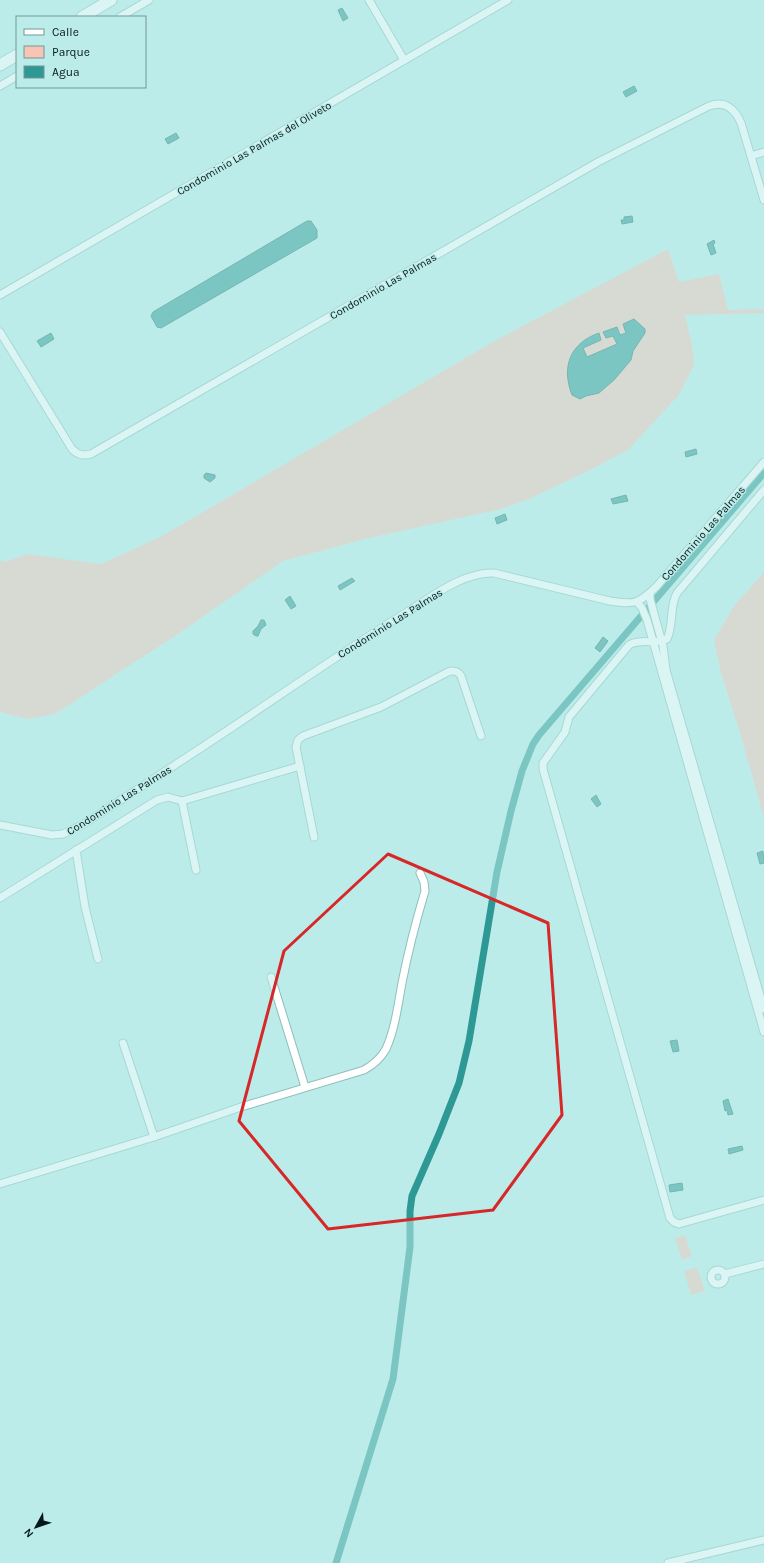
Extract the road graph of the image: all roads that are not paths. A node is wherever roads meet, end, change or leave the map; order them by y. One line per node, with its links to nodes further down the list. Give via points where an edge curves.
1 (111, 0): 5 (main road)
2 (149, 0): 6 (street)
3 (369, 0): 8 (street)
4 (508, 0): 8 (street, Condominio Las Palmas del Oliveto)
5 (84, 16)
6 (122, 16)
7 (16, 56): 9 (main road)
8 (404, 60): 15 (street, Condominio Las Palmas del Oliveto)
9 (0, 64)
10 (16, 77): 11 (street)
11 (0, 86)
12 (764, 152): 13 (street)
13 (751, 156): 14 (street, Condominio Las Palmas); 16 (street, Condominio Las Palmas, via 739,119 732,109 719,103 701,109 598,162 91,454 77,454 72,449)
14 (764, 200)
15 (0, 295)
16 (0, 332)
17 (764, 462): 19 (street, Condominio Las Palmas)
18 (764, 490): 22 (street, via 677,593 673,601 669,635)
19 (650, 593): 20 (street, Condominio Las Palmas); 22 (street)
20 (637, 602): 21 (street, via 644,612); 26 (street, Condominio Las Palmas, via 626,604 610,601 494,573 472,576 449,587 349,648 82,825 52,836)
21 (652, 641): 22 (street); 35 (street); 41 (street, via 629,645 569,717 565,732 543,763 543,769 670,1218 679,1224)
22 (662, 641): 34 (street, via 666,670)
23 (481, 736): 24 (street, via 461,676 456,671 450,671 381,707 303,736 296,745)
24 (300, 766): 25 (street); 27 (street)
25 (182, 801): 28 (street, via 168,797 157,800); 29 (street)
26 (0, 825)
27 (314, 837)
28 (76, 850): 31 (street); 32 (street, via 85,908)
29 (196, 870)
30 (420, 873): 38 (street, via 425,891 386,1049 377,1061 364,1070)
31 (0, 898)
32 (98, 959)
33 (271, 977): 38 (street)
34 (764, 1009)
35 (762, 1016): 36 (street)
36 (764, 1032)
37 (123, 1043): 39 (street)
38 (305, 1087): 39 (street)
39 (154, 1138): 40 (street)
40 (0, 1184)
41 (764, 1200)
42 (764, 1264): 43 (street)
43 (725, 1274)
44 (764, 1540): 45 (street)
45 (668, 1563)

